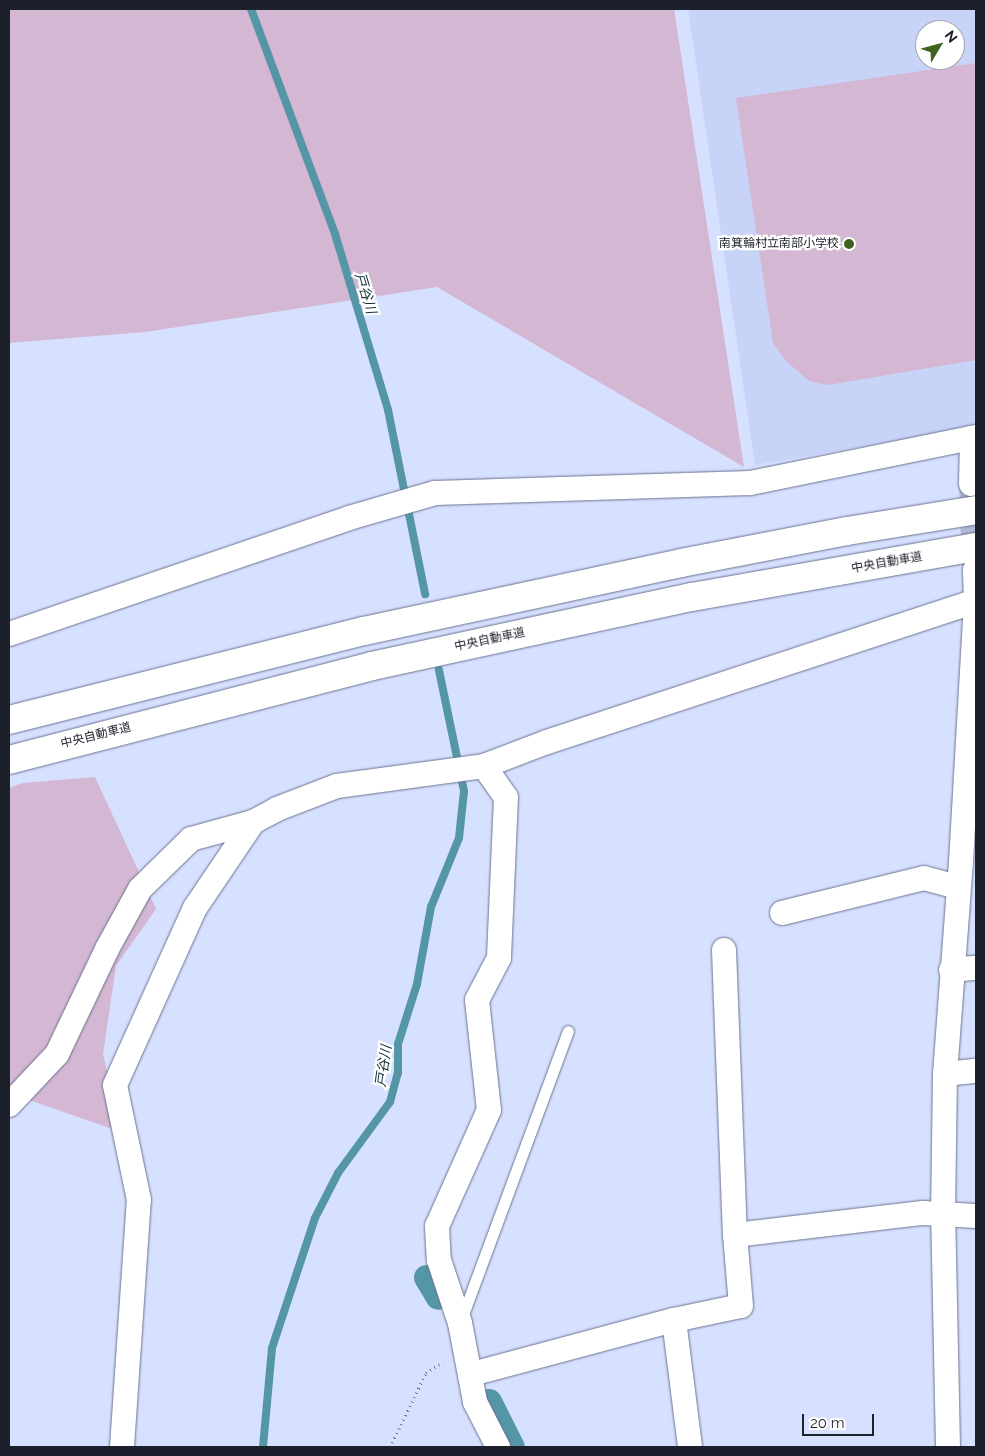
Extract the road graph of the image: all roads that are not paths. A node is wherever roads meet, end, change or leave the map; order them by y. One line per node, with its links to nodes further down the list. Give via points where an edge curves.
1 (974, 438): 2 (street); 5 (street, via 750,483 435,493 349,518)
2 (973, 497): 6 (highway, via 847,530 373,629)
3 (975, 558): 4 (street); 7 (highway, 中央自動車道, via 692,597 372,666)
4 (976, 601): 8 (street); 10 (street)
5 (9, 634)
6 (9, 720)
7 (9, 760)
8 (480, 767): 9 (street, via 337,786); 24 (street, via 506,797 499,958 477,1000 489,1110 437,1226 439,1260)
9 (253, 822): 19 (street, via 191,839 140,889 107,949 57,1054); 26 (street, via 194,908 115,1085 139,1200)
10 (969, 860): 11 (street)
11 (957, 887): 12 (street, via 924,878); 15 (street)
12 (782, 913)
13 (724, 950): 22 (street)
14 (976, 968): 15 (street)
15 (951, 970): 18 (street)
16 (568, 1031): 24 (lane)
17 (976, 1070): 18 (street)
18 (945, 1074): 21 (street)
19 (9, 1105)
20 (976, 1216): 21 (street)
21 (943, 1217): 22 (street, via 923,1213); 29 (street)
22 (735, 1235): 23 (street, via 741,1306)
23 (674, 1320): 25 (street); 28 (street)
24 (460, 1323): 25 (street)
25 (472, 1374): 27 (street, via 475,1402)
26 (122, 1447)
27 (498, 1447)
28 (690, 1447)
29 (948, 1447)

